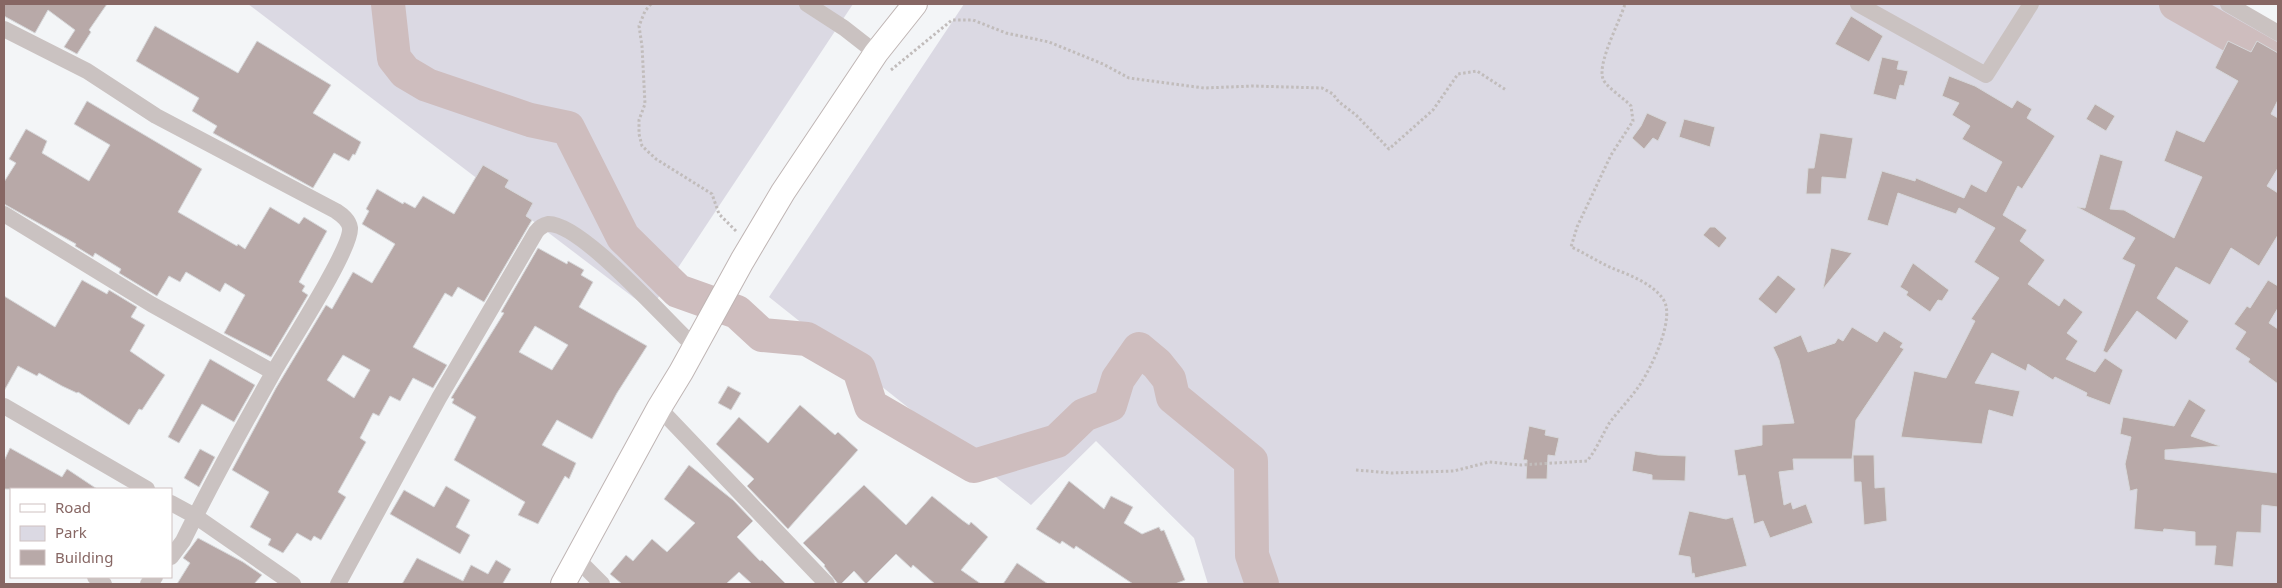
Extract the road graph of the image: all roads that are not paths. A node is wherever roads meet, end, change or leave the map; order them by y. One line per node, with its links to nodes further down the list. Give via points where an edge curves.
1 (807, 4): 8 (street)
2 (915, 4): 8 (street)
3 (1858, 4): 4 (street, via 1986,75)
4 (2030, 4)
5 (2228, 4): 7 (street)
6 (4, 29): 11 (street, via 87,71 156,116 345,218 350,228 346,245)
7 (2278, 33)
8 (876, 53): 10 (street, via 783,192)
9 (4, 214): 11 (street, via 151,304)
10 (695, 347): 13 (street); 20 (street, via 608,260 560,227 542,226 439,398)
11 (273, 372): 16 (street)
12 (4, 406): 14 (street)
13 (659, 408): 18 (street); 23 (street)
14 (145, 488)
15 (172, 504): 16 (street)
16 (195, 516): 17 (street); 19 (street)
17 (172, 555)
18 (576, 558): 21 (street); 22 (street)
19 (293, 584)
20 (338, 584)
21 (562, 584)
22 (602, 584)
23 (827, 584)

